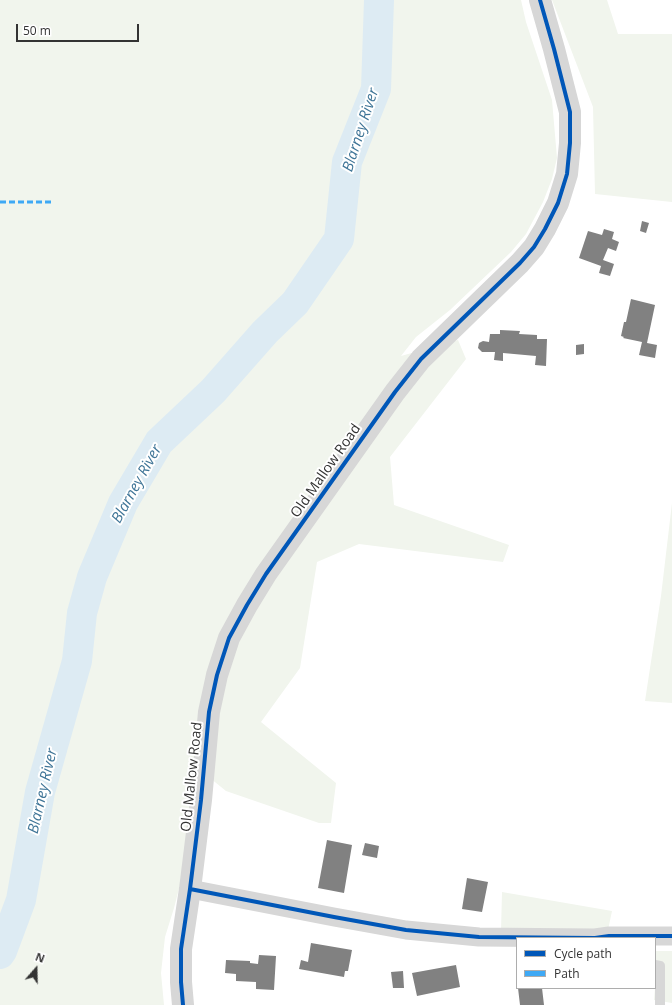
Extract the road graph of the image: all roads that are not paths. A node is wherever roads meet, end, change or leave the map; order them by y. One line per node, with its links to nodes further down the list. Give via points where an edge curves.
1 (540, 0): 2 (street, Old Mallow Road, via 570,112 567,174 558,203 545,229 520,263 420,359 395,392 266,574 229,638 209,712)
2 (190, 889): 4 (street, via 406,930 478,937); 7 (street, Old Mallow Road, via 181,949)
3 (672, 936): 5 (street)
4 (516, 937)
5 (602, 937)
6 (656, 965): 8 (lane, via 660,966)
7 (183, 1005)
8 (660, 1005)

